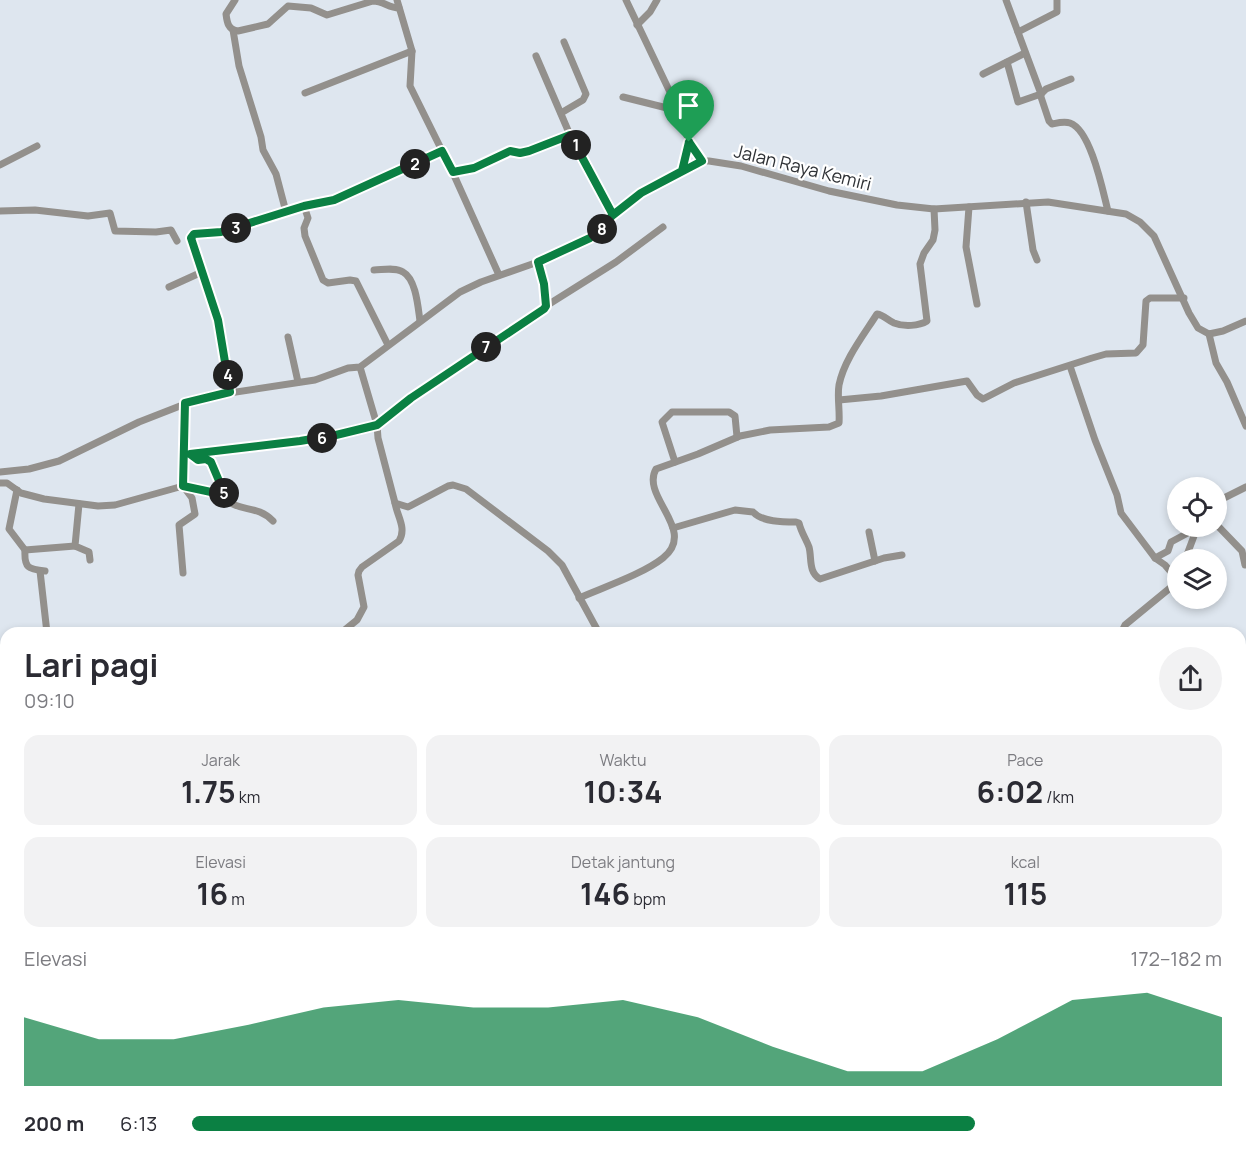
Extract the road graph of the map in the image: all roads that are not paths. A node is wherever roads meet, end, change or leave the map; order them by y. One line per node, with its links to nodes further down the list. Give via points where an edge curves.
1 (235, 0): 9 (street, via 226,14)
2 (397, 0): 7 (street)
3 (626, 0): 8 (street)
4 (657, 0): 8 (street)
5 (1006, 0): 10 (street)
6 (1057, 0): 10 (street, via 1057,12)
7 (399, 8): 9 (street, via 374,1 327,15 311,8 288,6 268,24); 12 (street)
8 (637, 25): 21 (street)
9 (233, 30): 37 (street, via 263,150 276,174)
10 (1018, 32): 13 (street)
11 (564, 42): 22 (street, via 586,94)
12 (412, 51): 18 (street); 26 (street, via 410,86)
13 (1024, 53): 15 (street); 19 (street)
14 (536, 56): 22 (street)
15 (1007, 62): 16 (street); 19 (street, via 1018,102)
16 (983, 74)
17 (1071, 79): 19 (street)
18 (305, 93)
19 (1041, 94): 36 (street, via 1049,122 1077,127 1089,146)
20 (623, 97): 21 (street)
21 (679, 111): 24 (street)
22 (561, 113): 23 (street)
23 (570, 135): 30 (street); 38 (street)
24 (689, 142): 27 (street); 29 (street)
25 (37, 146): 28 (street)
26 (442, 151): 30 (street); 32 (street, via 334,200)
27 (702, 161): 29 (street); 34 (street, Jalan Raya Kemiri, via 741,166 881,202)
28 (0, 165)
29 (682, 171): 38 (street, via 641,193)
30 (453, 172): 45 (street)
31 (1026, 202): 33 (street, Jalan Raya Kemiri); 36 (street, Jalan Raya Kemiri); 41 (street)
32 (304, 206): 37 (street); 54 (street, via 308,218 305,236 323,280 356,281)
33 (969, 207): 34 (street, Jalan Raya Kemiri); 48 (street, via 966,247)
34 (934, 208): 59 (street, via 933,240 920,264 927,321 906,325 877,314 842,376)
35 (0, 211): 40 (street, via 88,216 110,213 117,232 171,230)
36 (1108, 211): 47 (street, Jalan Raya Kemiri, via 1126,214 1154,236)
37 (286, 212): 44 (street, via 221,232 194,234 191,238)
38 (613, 215): 42 (street, via 590,238)
39 (663, 227): 49 (street)
40 (177, 241)
41 (1037, 260)
42 (538, 262): 45 (street); 49 (street)
43 (374, 270): 50 (street, via 406,274 416,292)
44 (201, 272): 46 (street); 58 (street, via 218,320)
45 (499, 275): 50 (street, via 460,292)
46 (169, 287)
47 (1184, 298): 52 (street, Jalan Raya Kemiri, via 1198,328); 55 (street, via 1146,301 1142,347 1136,353 1107,354)
48 (977, 304)
49 (546, 306): 61 (street)
50 (420, 321): 54 (street)
51 (1246, 321): 52 (street)
52 (1209, 334): 62 (street, via 1213,355)
53 (288, 338): 57 (street)
54 (388, 345): 56 (street)
55 (1070, 366): 59 (street, via 1014,383 983,399 967,381); 83 (street, via 1121,513)
56 (360, 367): 57 (street); 61 (street)
57 (298, 382): 58 (street)
58 (230, 392): 60 (street)
59 (838, 400): 63 (street, via 839,423 835,426 770,430)
60 (185, 403): 64 (street); 66 (street, via 59,461)
61 (377, 425): 64 (street, via 300,441); 73 (street)
62 (1246, 426)
63 (737, 437): 65 (street); 65 (street, via 735,416 729,412 672,412 662,422)
64 (187, 454): 68 (street); 71 (street, via 211,462)
65 (675, 462): 76 (street, via 656,469 652,481)
66 (0, 472)
67 (0, 483): 70 (street)
68 (183, 486): 71 (street); 74 (street, via 115,505); 88 (street, via 195,511 179,525)
69 (1246, 487): 72 (street)
70 (17, 490): 74 (street); 81 (street, via 9,529)
71 (225, 495): 75 (street, via 231,504 257,510)
72 (1227, 496)
73 (394, 503): 90 (street, via 408,507 448,486 461,486 548,551 562,565); 92 (street, via 403,535 359,571 364,607)
74 (79, 504): 80 (street)
75 (273, 522)
76 (673, 528): 85 (street, via 726,512 748,511 774,523 799,524 809,547 812,570 820,579); 90 (street, via 674,544 663,558)
77 (868, 532): 85 (street)
78 (1227, 535): 86 (street, via 1242,551)
79 (1180, 537): 83 (street)
80 (75, 546): 81 (street); 84 (street, via 89,552)
81 (25, 550): 91 (street, via 27,566 43,571)
82 (902, 555): 85 (street)
83 (1155, 558): 87 (street)
84 (90, 560)
85 (874, 561)
86 (1245, 565)
87 (1167, 567)
88 (183, 573)
89 (1167, 590): 94 (street)
90 (579, 598): 93 (street)
91 (47, 627)
92 (348, 627)
93 (596, 627)
94 (1124, 627)

